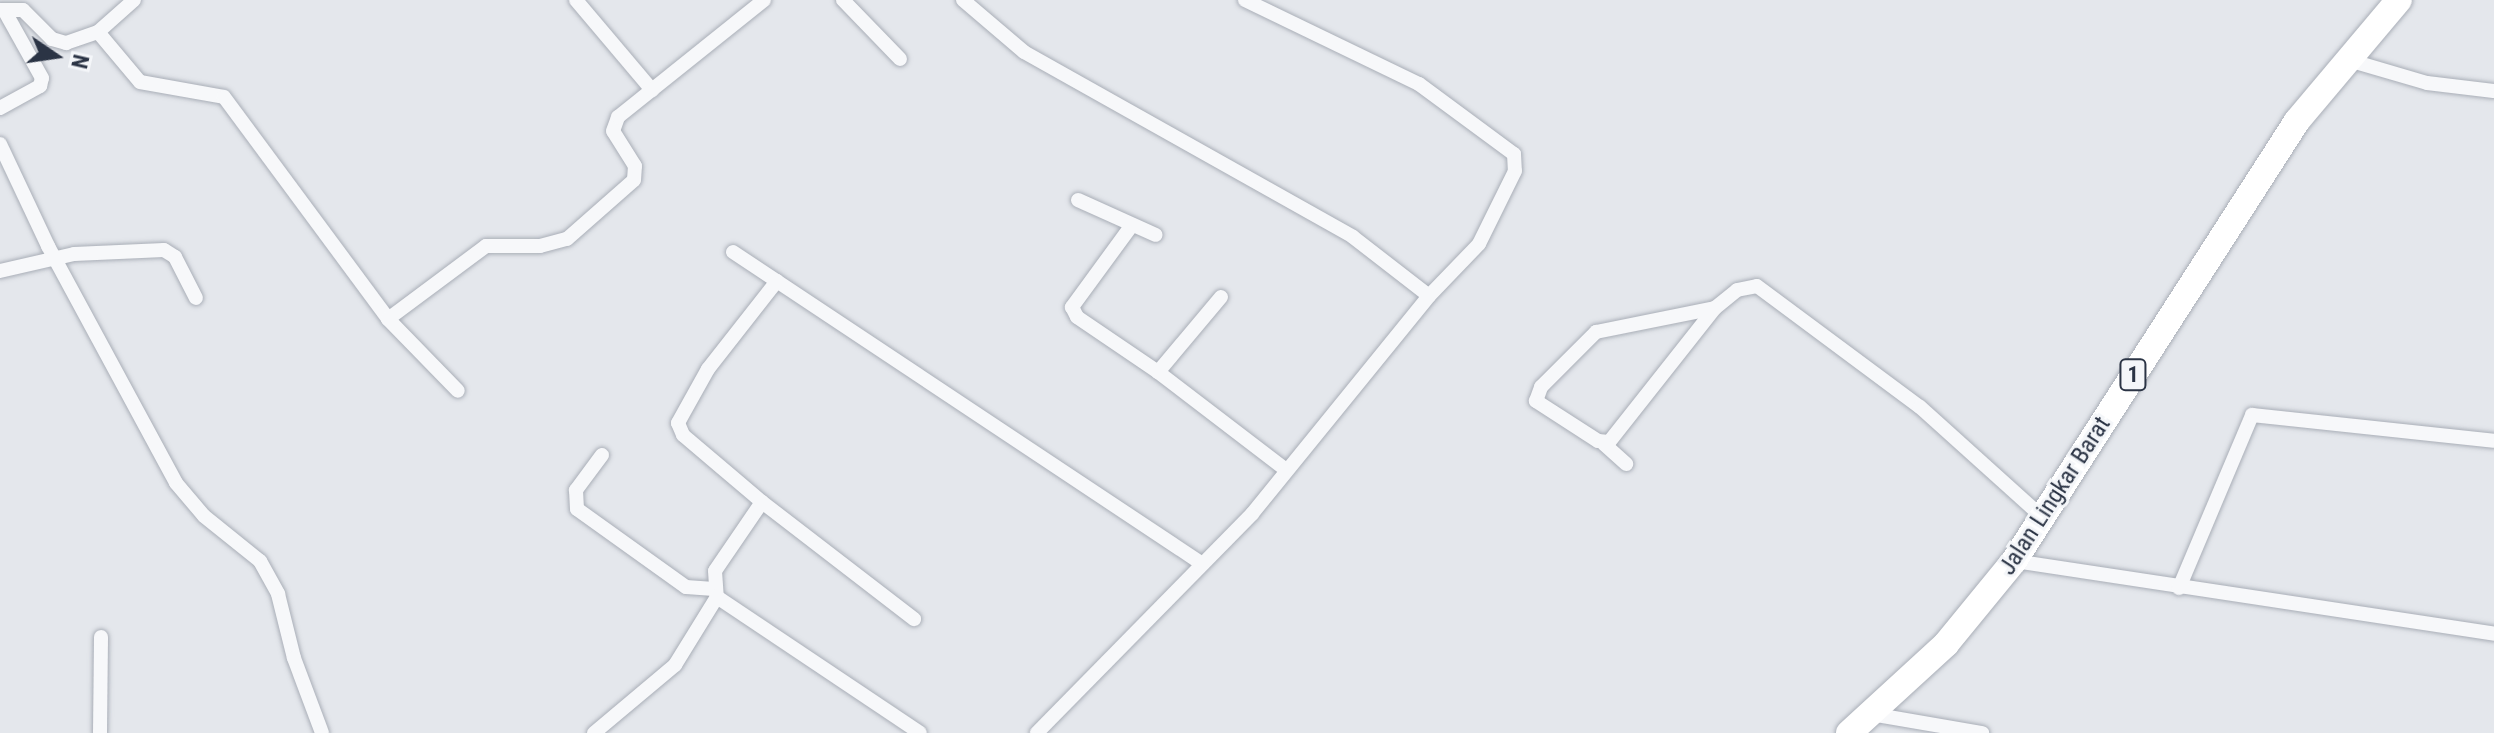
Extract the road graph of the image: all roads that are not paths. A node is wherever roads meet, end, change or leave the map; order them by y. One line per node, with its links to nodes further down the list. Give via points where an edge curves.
1 (134, 0): 9 (street)
2 (576, 0): 12 (street)
3 (764, 0): 12 (street)
4 (843, 0): 10 (street)
5 (963, 0): 23 (street, via 1024,52 1353,237)
6 (1245, 0): 23 (street, via 1419,84 1514,154 1515,171 1479,244)
7 (2399, 0): 11 (highway, Jalan Lingkar Barat / 1)
8 (2, 10): 9 (street, via 23,10 52,39 66,43); 14 (street, via 42,78 40,86)
9 (98, 32): 27 (street, via 140,82 224,97)
10 (900, 59)
11 (2345, 59): 13 (street, via 2427,83); 36 (highway, Jalan Lingkar Barat / 1, via 2297,121)
12 (652, 90): 27 (street, via 614,124 615,138 635,166 634,180 578,230 567,239 540,246 486,246)
13 (2494, 91)
14 (0, 108)
15 (0, 144): 20 (street)
16 (1078, 200): 17 (street)
17 (1132, 225): 18 (street); 28 (street, via 1072,307 1077,317)
18 (1156, 235)
19 (733, 252): 22 (street)
20 (55, 258): 21 (street); 25 (street, via 171,252); 46 (street, via 176,483 266,572 278,594 294,658)
21 (0, 271)
22 (777, 281): 35 (street, via 708,369 678,423 683,435); 38 (street)
23 (1429, 296): 34 (street)
24 (1221, 297): 28 (street)
25 (196, 298)
26 (1715, 308): 31 (street); 31 (street, via 1596,332 1541,387 1536,401); 36 (street, via 1744,287 1767,289 1920,407)
27 (388, 319): 29 (street)
28 (1158, 372): 34 (street)
29 (458, 391)
30 (2494, 441): 39 (street, via 2252,415)
31 (1604, 444): 33 (street)
32 (602, 455): 40 (street, via 576,490 577,509 686,587)
33 (1626, 464)
34 (1286, 470): 38 (street)
35 (762, 502): 40 (street, via 716,568); 41 (street)
36 (2042, 517): 37 (highway, Jalan Lingkar Barat / 1)
37 (2014, 561): 39 (street); 44 (highway, Jalan Lingkar Barat / 1, via 1946,644)
38 (1201, 563): 49 (street)
39 (2179, 588): 42 (street)
40 (715, 593): 47 (street, via 675,665); 48 (street)
41 (914, 619)
42 (2494, 634)
43 (101, 637): 45 (street)
44 (1871, 714): 50 (highway, Jalan Lingkar Barat / 1); 51 (street)
45 (100, 733)
46 (322, 733)
47 (594, 733)
48 (920, 733)
49 (1037, 733)
50 (1849, 733)
51 (1982, 733)

